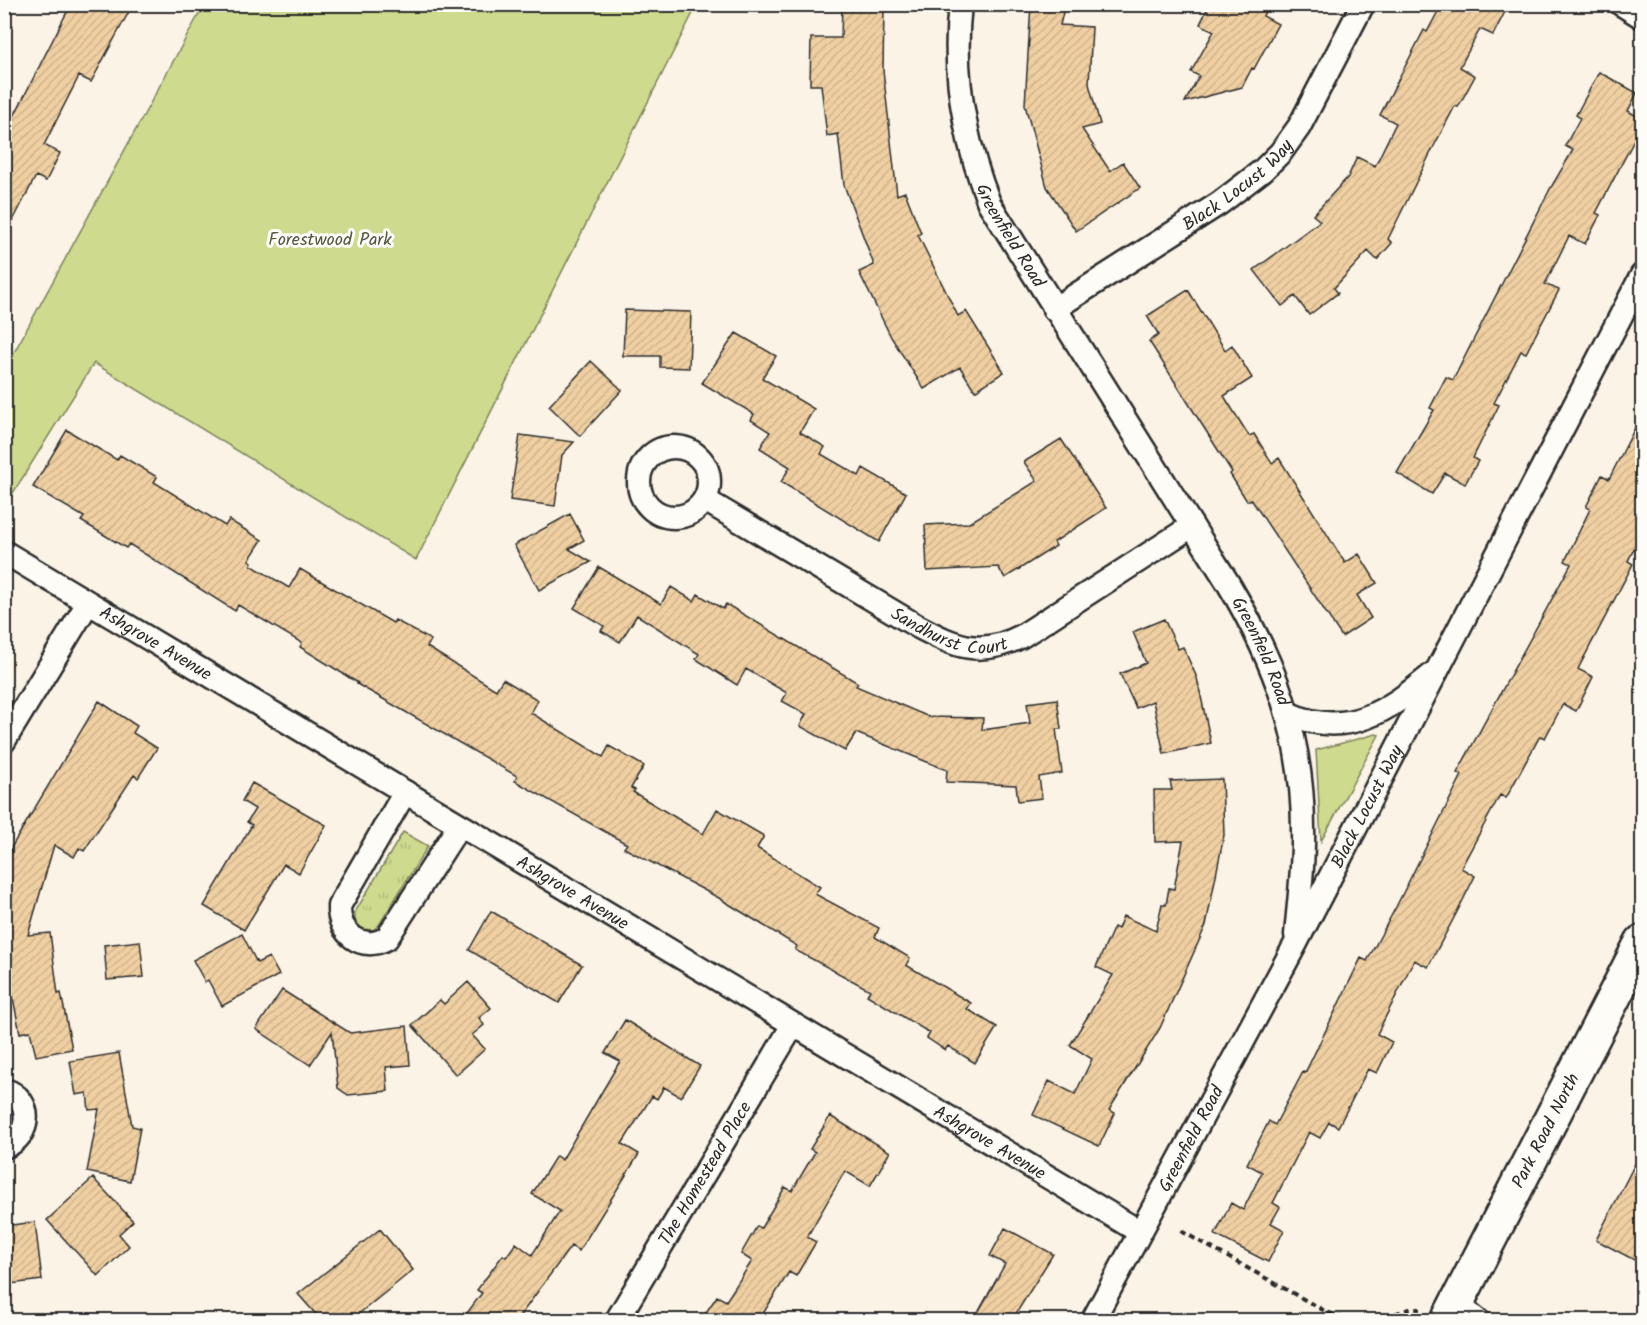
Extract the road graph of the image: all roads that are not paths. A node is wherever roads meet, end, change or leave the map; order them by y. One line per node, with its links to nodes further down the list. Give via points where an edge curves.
1 (960, 4): 6 (street, Greenfield Road, via 959,96 974,164 989,203)
2 (1363, 4): 6 (street, Black Locust Way, via 1299,127 1263,170 1220,203)
3 (1621, 4): 4 (street)
4 (1642, 17)
5 (1642, 275): 11 (street, Black Locust Way)
6 (1054, 309): 8 (street, Greenfield Road)
7 (705, 500): 8 (street, Sandhurst Court, via 917,626 949,642 978,648 1022,636)
8 (1192, 526): 12 (street, Greenfield Road, via 1257,631)
9 (4, 552): 10 (street, Ashgrove Avenue)
10 (88, 603): 13 (street); 14 (street, Ashgrove Avenue)
11 (1440, 668): 12 (street, Black Locust Way, via 1396,701 1363,718 1327,725); 16 (street, Black Locust Way)
12 (1287, 713): 16 (street, Greenfield Road, via 1303,808)
13 (4, 741)
14 (405, 792): 15 (street, Ashgrove Avenue); 15 (street, via 339,906 341,924 353,939 372,944 387,938)
15 (459, 826): 18 (street, Ashgrove Avenue)
16 (1295, 945): 21 (street, Greenfield Road)
17 (1638, 962): 22 (main road, Park Road North)
18 (793, 1025): 21 (street, Ashgrove Avenue); 23 (street, The Homestead Place)
19 (4, 1090): 20 (street, via 18,1096 27,1115 22,1134)
20 (4, 1146)
21 (1140, 1232): 24 (street, Greenfield Road)
22 (1442, 1309): 25 (lane)
23 (617, 1320)
24 (1093, 1320)
25 (1486, 1320)

